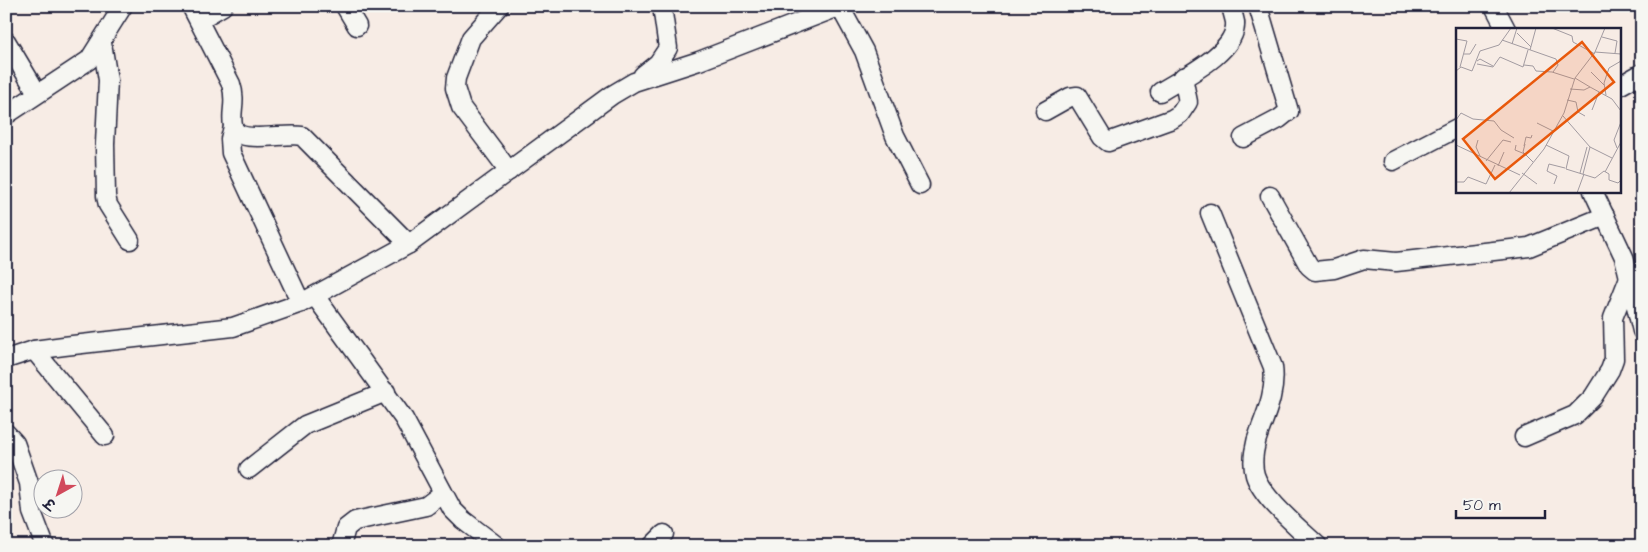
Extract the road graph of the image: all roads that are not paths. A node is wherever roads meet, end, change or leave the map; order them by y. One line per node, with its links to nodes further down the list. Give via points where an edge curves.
1 (123, 6): 14 (street)
2 (223, 6): 10 (street)
3 (345, 6): 11 (street)
4 (499, 6): 27 (street, via 471,38 455,88 461,107)
5 (662, 6): 17 (street, via 668,48 658,63)
6 (840, 6): 17 (street, via 699,61); 28 (street, via 864,51 895,136)
7 (1231, 6): 16 (street, via 1235,22 1228,44 1218,55)
8 (1258, 6): 25 (street, via 1289,111)
9 (1494, 6): 12 (street)
10 (195, 13): 23 (street, via 222,62 235,96)
11 (357, 26)
12 (1505, 28)
13 (6, 41): 20 (street)
14 (102, 43): 20 (street, via 90,60); 33 (street, via 108,80 106,196 108,205)
15 (1642, 73): 18 (street)
16 (1183, 77): 19 (street); 21 (street, via 1188,102 1180,114 1108,142 1077,96)
17 (634, 82): 27 (street)
18 (1620, 85)
19 (1160, 92)
20 (37, 93): 22 (street)
21 (1045, 111)
22 (6, 115)
23 (233, 127): 34 (street, via 242,136 302,136); 36 (street, via 231,153)
24 (1456, 129): 26 (street)
25 (1243, 138)
26 (1393, 161)
27 (509, 171): 34 (street)
28 (920, 185)
29 (1593, 192): 32 (street)
30 (1270, 196): 32 (street, via 1309,266 1315,271 1334,269 1364,259 1396,262 1529,247)
31 (1210, 213): 49 (street, via 1273,367 1273,388 1255,445 1255,475 1269,496)
32 (1605, 216): 35 (street)
33 (130, 240)
34 (409, 244): 36 (street)
35 (1630, 275): 37 (street); 43 (street, via 1612,318 1614,359 1593,397 1575,415)
36 (308, 300): 38 (street, via 233,327); 40 (street)
37 (1642, 331)
38 (34, 350): 39 (street); 42 (street)
39 (6, 359)
40 (389, 397): 44 (street, via 305,425); 45 (street)
41 (6, 432): 46 (street, via 15,443 24,468 32,512)
42 (105, 436)
43 (1524, 437)
44 (249, 469)
45 (443, 493): 47 (street, via 426,506 355,521 346,528); 48 (street, via 463,520)
46 (45, 546)
47 (341, 546)
48 (497, 546)
49 (1318, 546)

